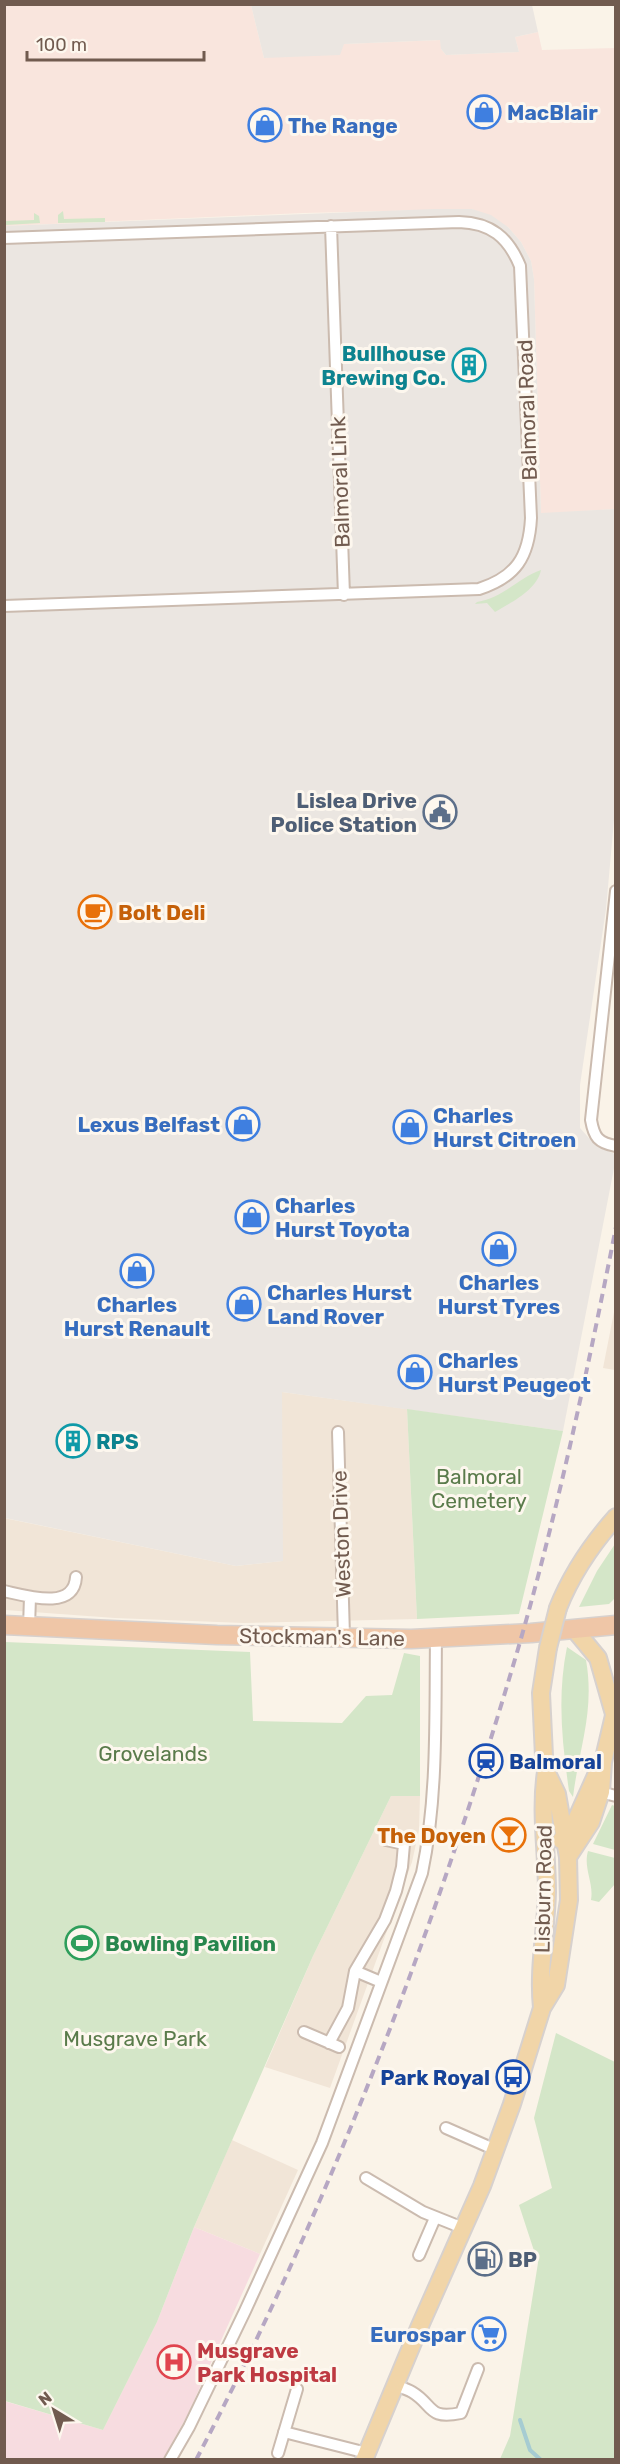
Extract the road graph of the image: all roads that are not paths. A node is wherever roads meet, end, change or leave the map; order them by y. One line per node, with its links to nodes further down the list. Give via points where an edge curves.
1 (331, 226): 2 (street, Balmoral Road); 3 (street, Balmoral Link); 3 (street, Balmoral Road, via 476,223 503,238 514,252 521,275 529,448 530,534 526,551 507,575 479,590)
2 (4, 238)
3 (344, 595): 4 (street, Balmoral Road)
4 (4, 606)
5 (615, 891): 6 (street, via 591,1120 596,1138)
6 (615, 1146)
7 (338, 1432): 16 (street, Weston Drive)
8 (615, 1516): 19 (main road, Lisburn Road, bridge, via 583,1558 558,1608 542,1693)
9 (76, 1577): 11 (street, via 70,1594 60,1598)
10 (4, 1590): 11 (street)
11 (30, 1597): 14 (street)
12 (4, 1625): 14 (highway, Stockman's Lane)
13 (615, 1625): 15 (highway, Stockman's Lane)
14 (28, 1627): 16 (highway, Stockman's Lane)
15 (574, 1629): 17 (highway, Stockman's Lane); 18 (main road, via 598,1658)
16 (344, 1636): 17 (highway, Stockman's Lane)
17 (436, 1637): 26 (street, via 430,1837 422,1873)
18 (615, 1710): 20 (main road, via 603,1762)
19 (546, 1771): 21 (main road, Lisburn Road, via 557,1794); 24 (main road, Lisburn Road, via 542,1795)
20 (602, 1792): 21 (main road, via 584,1806); 23 (main road, via 591,1822)
21 (566, 1835): 23 (main road, Lisburn Road); 24 (main road, via 556,1846 555,1884)
22 (386, 1840): 25 (street, via 404,1844 398,1883 385,1920)
23 (568, 1857): 27 (main road, Lisburn Road, via 569,1900 562,1954 556,1985)
24 (547, 1892): 27 (main road, Lisburn Road, via 539,1982)
25 (355, 1971): 26 (street); 28 (street, via 348,2008 334,2045)
26 (381, 1982): 41 (street, via 322,2143 245,2311)
27 (542, 2008): 30 (main road, Lisburn Road)
28 (304, 2032)
29 (446, 2128): 30 (street)
30 (496, 2150): 33 (main road, Lisburn Road)
31 (366, 2178): 32 (street)
32 (435, 2218): 33 (street); 34 (street)
33 (463, 2228): 36 (main road, Lisburn Road)
34 (419, 2255)
35 (478, 2369): 36 (street, via 461,2413 438,2414 413,2392)
36 (394, 2385): 40 (main road, Lisburn Road)
37 (297, 2389): 38 (street)
38 (284, 2432): 39 (street); 40 (street)
39 (278, 2453)
40 (365, 2456)
41 (170, 2460)

